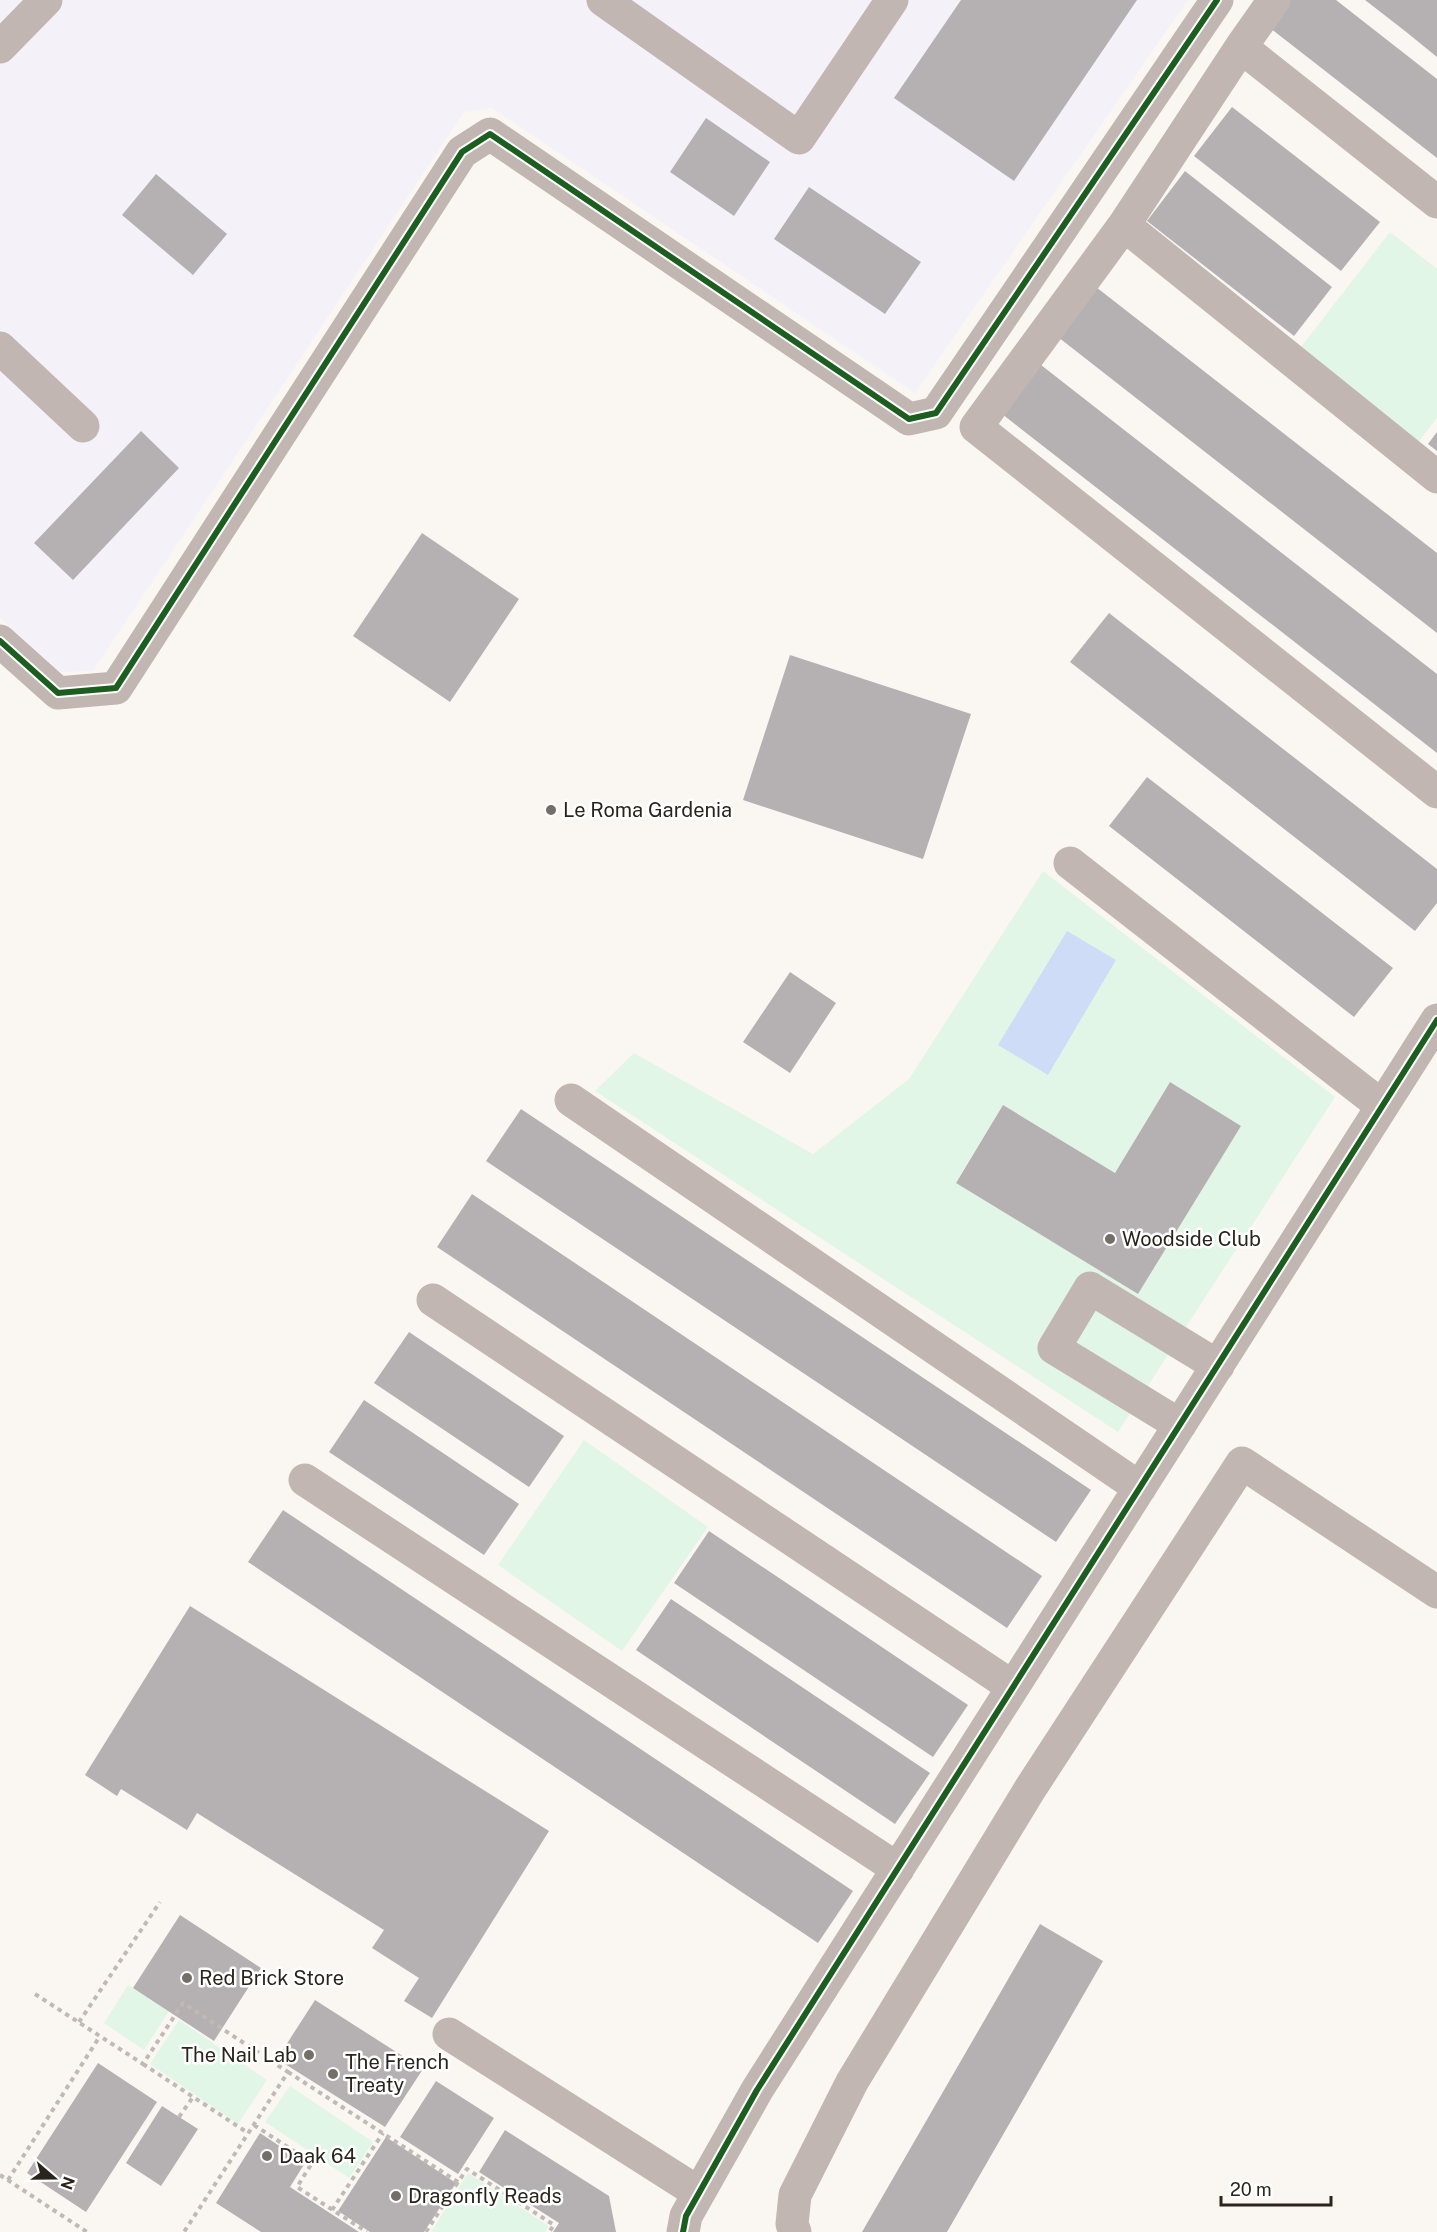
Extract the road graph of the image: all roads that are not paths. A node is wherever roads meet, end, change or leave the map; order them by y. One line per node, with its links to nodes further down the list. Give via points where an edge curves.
1 (46, 0): 6 (street)
2 (603, 0): 3 (street, via 799,138)
3 (892, 0)
4 (1217, 0): 13 (street, via 936,413 909,419 490,134 462,152 116,688 58,693)
5 (1274, 0): 7 (street)
6 (0, 47)
7 (1241, 47): 8 (street); 9 (street)
8 (1437, 202)
9 (1125, 225): 12 (street); 14 (street, via 976,427)
10 (0, 348): 11 (street)
11 (83, 426)
12 (1437, 477)
13 (0, 641)
14 (1437, 792)
15 (1070, 863): 18 (street)
16 (1437, 1020): 18 (street)
17 (571, 1100): 23 (street)
18 (1382, 1106): 20 (street)
19 (434, 1300): 25 (street)
20 (1218, 1366): 21 (street); 21 (street, via 1090,1288 1054,1348)
21 (1180, 1425): 23 (street)
22 (305, 1480): 26 (street)
23 (1140, 1488): 25 (street)
24 (1437, 1592): 30 (street, via 1242,1463 1030,1789 852,2082 795,2195)
25 (1013, 1687): 26 (street)
26 (898, 1869): 28 (street, via 756,2090)
27 (449, 2034): 28 (street)
28 (699, 2193): 29 (street, via 686,2216)
29 (684, 2232)
30 (795, 2232)

